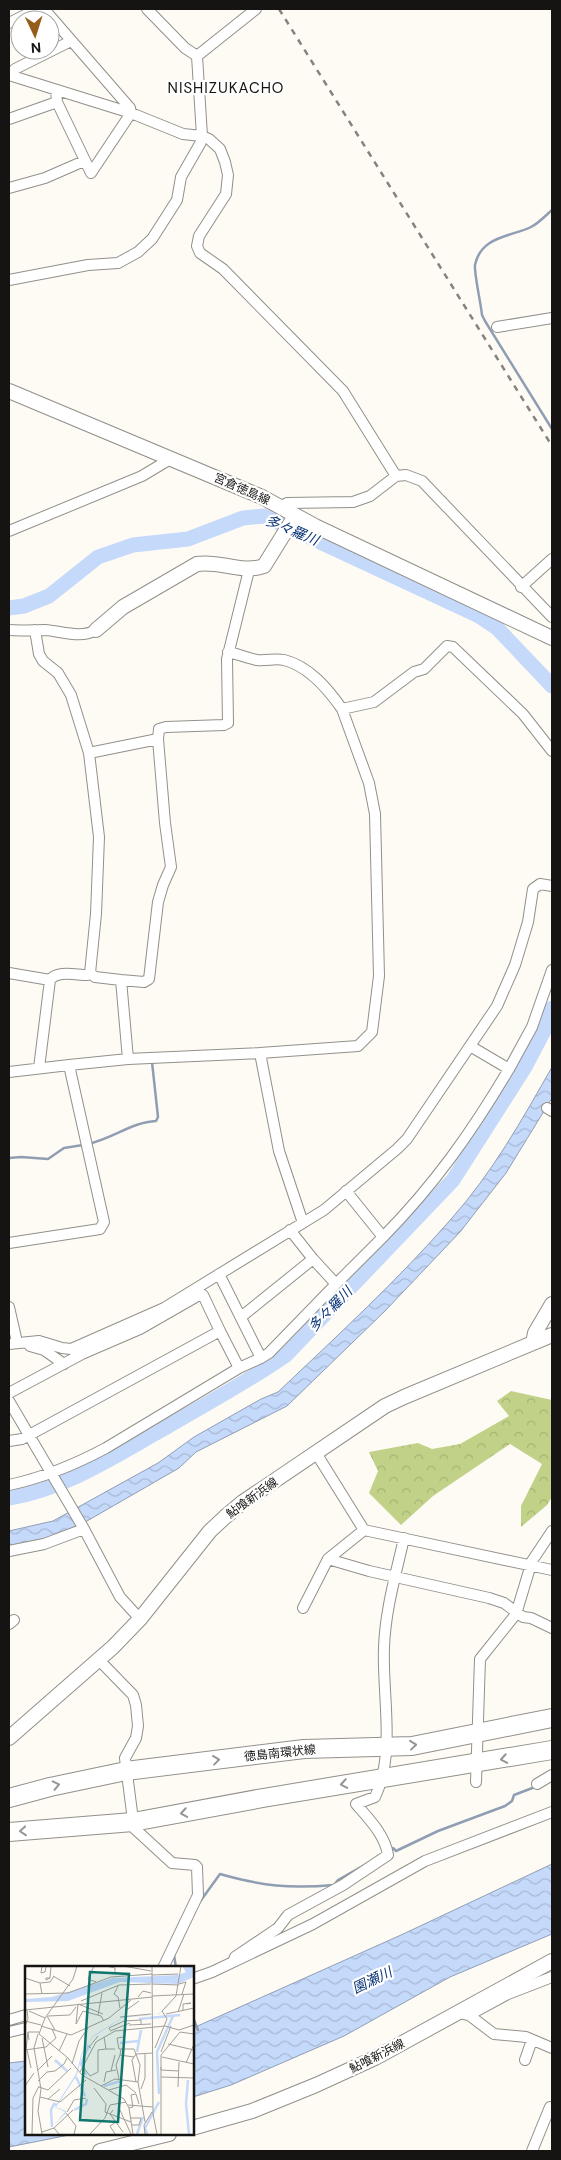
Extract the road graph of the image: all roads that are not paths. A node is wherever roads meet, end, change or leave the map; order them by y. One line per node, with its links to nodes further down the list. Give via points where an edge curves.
1 (37, 9): 5 (street)
2 (44, 9): 6 (street)
3 (147, 9): 7 (street)
4 (256, 9): 7 (street)
5 (9, 23)
6 (71, 41): 8 (street); 11 (street)
7 (196, 56): 13 (street)
8 (9, 75): 9 (street)
9 (56, 90): 10 (street); 11 (street)
10 (57, 102): 12 (street); 14 (street)
11 (132, 113): 13 (street, via 182,134); 14 (street, via 91,173)
12 (9, 119)
13 (202, 136): 16 (street, via 181,177 177,200 152,239 138,252 118,263 88,265); 21 (street, via 220,149 228,175 226,194 199,236 197,246 200,253 223,269 343,391)
14 (84, 160): 15 (street, via 45,178)
15 (9, 188)
16 (9, 280)
17 (552, 318): 18 (street)
18 (497, 327)
19 (9, 391): 20 (main road, 宮倉徳島線)
20 (172, 458): 22 (main road, 宮倉徳島線); 24 (street, via 142,476)
21 (396, 476): 22 (street, via 370,496 354,502 287,503); 27 (street, via 406,475 422,481)
22 (280, 507): 23 (main road, 宮倉徳島線)
23 (293, 518): 26 (main road, via 264,566); 32 (main road, 宮倉徳島線)
24 (9, 531)
25 (552, 558): 27 (street)
26 (249, 570): 31 (main road, via 209,562 197,564 123,607); 33 (street)
27 (521, 587): 28 (street)
28 (552, 617)
29 (9, 630): 30 (street)
30 (35, 630): 31 (street, via 81,634); 37 (street, via 39,654 58,673 72,695)
31 (96, 630)
32 (552, 638)
33 (228, 652): 34 (street, via 294,664 318,680); 35 (street, via 228,723 166,727 159,729)
34 (342, 709): 36 (street, via 374,702 424,668 447,646 453,647 523,714); 45 (street, via 369,783 375,814 379,976 372,1032 358,1046)
35 (158, 739): 37 (street); 43 (street, via 171,867 158,902 148,979 144,982)
36 (552, 751)
37 (88, 753): 41 (street, via 99,837)
38 (552, 886): 44 (street, via 540,884 533,889 528,922 515,965 492,1014)
39 (552, 970): 49 (street, via 532,1027)
40 (9, 974): 42 (street)
41 (90, 974): 42 (street, via 58,974); 43 (street)
42 (50, 980): 48 (street)
43 (121, 980): 46 (street)
44 (470, 1046): 49 (street); 51 (street, via 407,1139)
45 (260, 1053): 46 (street); 52 (street, via 279,1151)
46 (128, 1059): 47 (street)
47 (69, 1065): 48 (street); 55 (street, via 103,1226)
48 (39, 1068): 50 (street)
49 (509, 1069): 54 (street, via 472,1130 441,1172)
50 (9, 1072)
51 (346, 1191): 52 (street, via 324,1210); 54 (street)
52 (303, 1222): 53 (street)
53 (290, 1230): 56 (street); 57 (street)
54 (383, 1237): 58 (street)
55 (9, 1243)
56 (313, 1259): 58 (street); 61 (street)
57 (219, 1274): 61 (street); 64 (street, via 158,1311 78,1347 62,1348 39,1341)
58 (336, 1284): 67 (street)
59 (552, 1304): 65 (main road, via 534,1333)
60 (9, 1307): 64 (street)
61 (241, 1317): 67 (street)
62 (220, 1331): 68 (street, via 201,1294 140,1330); 69 (street); 73 (street)
63 (552, 1335): 65 (main road, 鮎喰新浜線)
64 (13, 1343)
65 (534, 1343): 75 (main road, 鮎喰新浜線, via 385,1406)
66 (9, 1350): 68 (street, via 35,1346)
67 (261, 1358): 69 (street)
68 (64, 1364): 70 (street)
69 (239, 1368): 76 (street, via 106,1448)
70 (9, 1392)
71 (9, 1401): 72 (street)
72 (12, 1413): 73 (street)
73 (29, 1435): 74 (street); 76 (street)
74 (9, 1441)
75 (316, 1453): 79 (street); 89 (main road, 鮎喰新浜線, via 243,1502 210,1531)
76 (51, 1475): 77 (street); 78 (street)
77 (9, 1485)
78 (82, 1528): 82 (street, via 44,1544); 89 (street, via 120,1597)
79 (364, 1530): 81 (street); 83 (street)
80 (552, 1531): 84 (street)
81 (404, 1538): 84 (street); 86 (street)
82 (9, 1551)
83 (328, 1559): 86 (street); 87 (street)
84 (531, 1565): 85 (street); 88 (street)
85 (552, 1570)
86 (395, 1578): 88 (street, via 489,1598 504,1603); 95 (street, via 384,1648)
87 (303, 1608)
88 (516, 1614): 90 (street); 93 (street, via 480,1659)
89 (140, 1619): 91 (main road, 鮎喰新浜線)
90 (552, 1628)
91 (98, 1659): 94 (main road, 鮎喰新浜線); 98 (street, via 133,1695 136,1705 138,1726 133,1746 125,1758)
92 (552, 1718): 93 (highway, 徳島南環状線)
93 (479, 1734): 95 (highway, 徳島南環状線, one-way to 93, via 412,1746); 97 (street)
94 (9, 1738)
95 (386, 1747): 98 (highway, 徳島南環状線, one-way to 95, via 304,1749); 100 (street)
96 (552, 1750): 97 (highway, one-way to 97)
97 (477, 1764): 100 (highway); 101 (street)
98 (126, 1771): 103 (highway, 徳島南環状線, one-way to 98); 105 (street)
99 (552, 1775): 102 (street)
100 (381, 1778): 105 (highway, one-way to 105); 108 (street, via 375,1797 356,1804 376,1828 387,1846 388,1855 288,1915 278,1928 235,1957)
101 (476, 1782)
102 (536, 1784)
103 (9, 1798)
104 (552, 1812): 108 (street, via 425,1861 313,1924)
105 (133, 1822): 106 (highway, one-way to 106); 109 (street, via 139,1834 172,1863 197,1867 198,1895)
106 (9, 1832)
107 (552, 1961): 112 (main road, 鮎喰新浜線)
108 (233, 1962): 111 (street)
109 (164, 1966)
110 (552, 1977): 112 (street)
111 (194, 1978)
112 (464, 2014): 117 (street, via 494,2034); 121 (main road, 鮎喰新浜線, via 316,2085 252,2111)
113 (25, 2015): 114 (street)
114 (9, 2020)
115 (25, 2028): 116 (street)
116 (9, 2032)
117 (532, 2040): 118 (street); 119 (street)
118 (552, 2048)
119 (525, 2060)
120 (550, 2107): 124 (street)
121 (194, 2127)
122 (165, 2135): 123 (main road)
123 (100, 2151)
124 (532, 2151)

